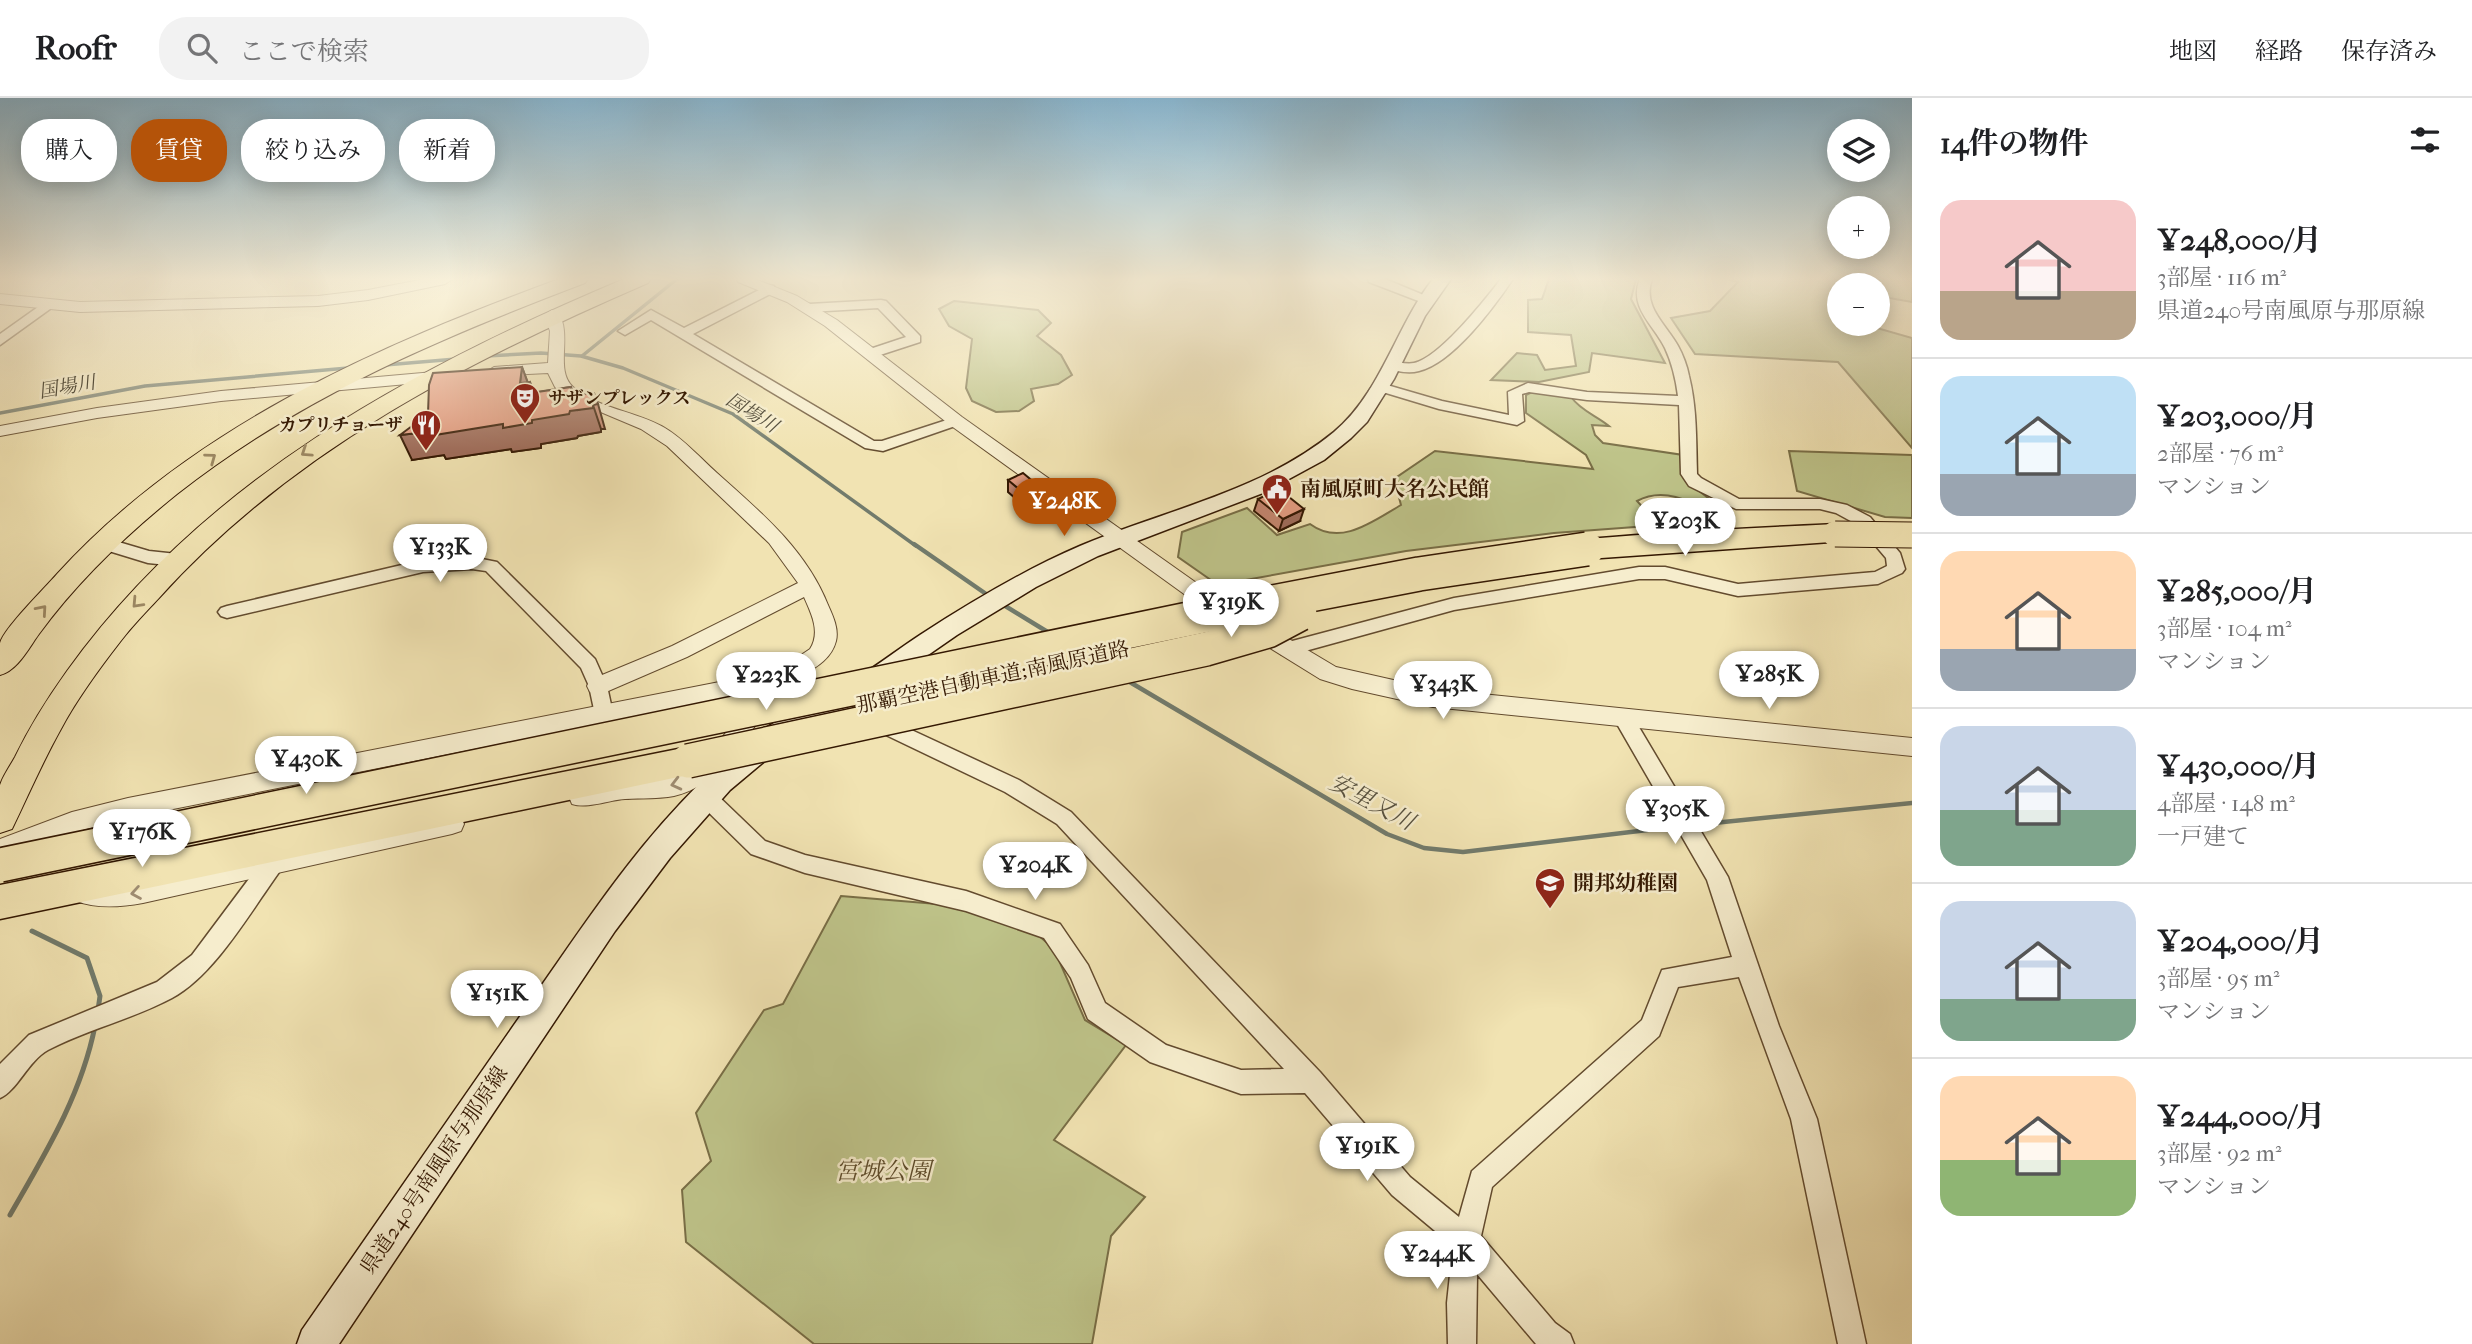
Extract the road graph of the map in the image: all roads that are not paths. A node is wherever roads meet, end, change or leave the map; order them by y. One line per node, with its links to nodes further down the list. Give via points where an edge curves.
1 (428, 337): 14 (highway)
2 (506, 337): 13 (highway)
3 (557, 337): 11 (street)
4 (687, 337): 17 (street, via 870,445 883,446)
5 (850, 337): 10 (street)
6 (914, 337): 10 (street)
7 (1404, 337): 12 (main road, 県道240号南風原与那原線)
8 (1455, 337): 12 (street, via 1418,367)
9 (1664, 337): 16 (street, via 1680,366)
10 (872, 353): 17 (street)
11 (557, 358): 13 (street); 27 (street, via 562,386 672,442 777,538)
12 (1391, 365): 15 (main road, 県道240号南風原与那原線)
13 (437, 372): 14 (street); 26 (highway, one-way to 26, via 276,473)
14 (334, 381): 18 (street); 22 (highway, one-way to 14, via 211,458)
15 (1376, 391): 16 (street, via 1387,389 1517,421 1515,392 1528,387 1587,396); 20 (main road, 県道240号南風原与那原線, via 1346,432 1296,466)
16 (1686, 401): 30 (street, via 1689,474 1695,482 1736,504 1819,504 1840,509 1864,521 1894,557 1896,569 1878,578 1738,590 1665,573 1639,573 1454,604)
17 (956, 421): 20 (street)
18 (0, 431)
19 (1912, 534): 21 (highway, 那覇空港自動車道;南風原道路, bridge)
20 (1122, 538): 30 (street, via 1198,594); 34 (main road, 県道240号南風原与那原線, via 1041,574)
21 (1841, 541): 23 (highway, 那覇空港自動車道;南風原道路); 24 (highway, 那覇空港自動車道;南風原道路)
22 (106, 544): 26 (street); 31 (highway, one-way to 22, via 53,596)
23 (1688, 547): 25 (highway, 那覇空港自動車道;南風原道路); 29 (highway, 那覇空港自動車道;南風原道路)
24 (1912, 548)
25 (1587, 549): 40 (highway, bridge, via 1542,545 1324,577); 42 (highway, 那覇空港自動車道;南風原道路, bridge, via 1419,574 1237,609)
26 (177, 560): 39 (highway, one-way to 39, via 77,676 34,743)
27 (811, 585): 32 (street, via 825,641 811,660); 33 (street, via 694,645)
28 (227, 612): 33 (street, via 423,565 491,566 588,664)
29 (1300, 614): 43 (highway, 那覇空港自動車道;南風原道路, bridge); 44 (highway, bridge, via 1268,631 1194,652)
30 (1287, 649): 36 (street, via 1328,673 1402,694)
31 (0, 664)
32 (774, 685): 34 (street); 35 (street, via 750,684); 41 (street, one-way to 41, via 731,742 709,765 679,785 599,793)
33 (598, 686): 35 (street)
34 (827, 705): 38 (main road, 県道240号南風原与那原線, via 779,733); 46 (street, via 870,719 1012,786 1063,818)
35 (603, 714): 40 (street, via 128,808 72,822)
36 (1623, 717): 37 (street); 45 (street, via 1717,877)
37 (1912, 747)
38 (706, 798): 46 (street, via 758,848 805,864 967,901 1052,931 1080,972 1096,1011 1160,1054 1241,1082); 49 (main road, 県道240号南風原与那原線, via 656,855 582,954)
39 (0, 819)
40 (0, 852)
41 (274, 862): 44 (street, one-way to 44, via 123,895 84,893 8,907); 47 (street, via 200,962 165,990 37,1043)
42 (0, 865)
43 (0, 886)
44 (0, 902)
45 (1747, 965): 48 (street, via 1670,978 1651,1028 1481,1180); 52 (street, via 1804,1119)
46 (1311, 1081): 48 (street, via 1401,1186)
47 (0, 1086)
48 (1467, 1240): 50 (street); 51 (street, via 1545,1333)
49 (316, 1344)
50 (1462, 1344)
51 (1560, 1344)
52 (1852, 1344)

